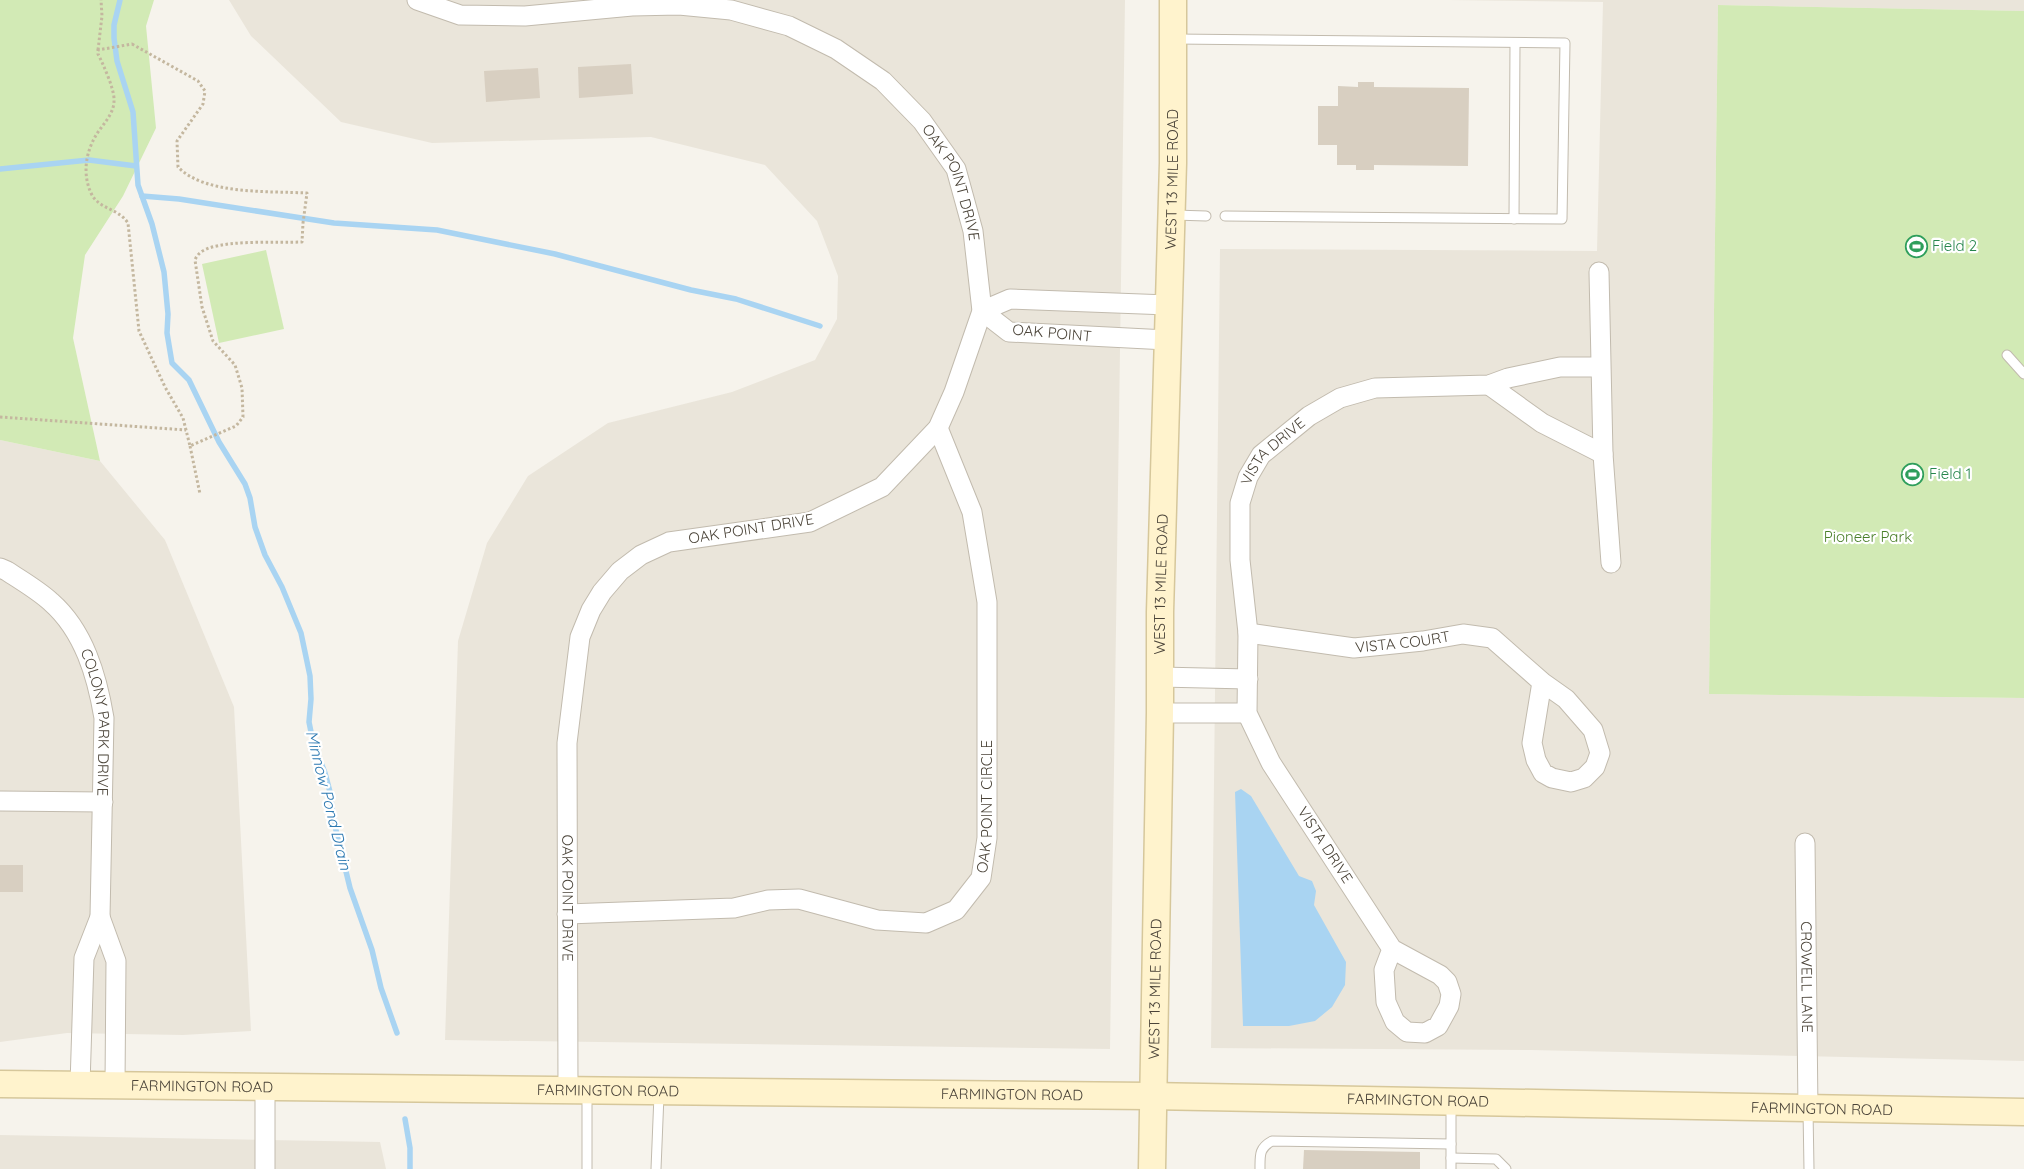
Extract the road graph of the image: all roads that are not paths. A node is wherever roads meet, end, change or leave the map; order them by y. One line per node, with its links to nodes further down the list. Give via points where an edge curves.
1 (418, 0): 11 (street, OAK POINT DRIVE, via 460,15 525,16 679,5 731,10 789,26 836,49 883,80 922,121 956,168 973,231)
2 (1172, 0): 3 (street, WEST 13 MILE ROAD)
3 (1172, 38): 4 (lane); 5 (street, WEST 13 MILE ROAD)
4 (1515, 42): 8 (lane); 8 (lane, via 1565,43 1562,219)
5 (1171, 215): 6 (lane); 10 (street, WEST 13 MILE ROAD)
6 (1206, 216)
7 (1225, 216): 8 (lane)
8 (1514, 219)
9 (1599, 272): 14 (street)
10 (1168, 306): 11 (street, OAK POINT, via 1010,298); 12 (street, WEST 13 MILE ROAD)
11 (982, 311): 12 (street, OAK POINT, via 1010,332); 17 (street, OAK POINT DRIVE)
12 (1167, 340): 22 (street, WEST 13 MILE ROAD)
13 (2007, 355): 15 (lane)
14 (1600, 367): 16 (street, VISTA DRIVE, via 1560,367); 18 (street)
15 (2024, 374)
16 (1489, 385): 18 (street, via 1542,423); 21 (street, VISTA DRIVE, via 1375,388 1340,398 1309,416 1261,455 1248,477 1240,503 1240,560)
17 (938, 428): 30 (street, OAK POINT DRIVE, via 882,487 866,495 810,522 669,542 641,555 620,571 602,592 580,636 567,743); 30 (street, OAK POINT CIRCLE, via 972,512 987,602 987,838 982,878 956,910 926,923 877,920 799,899 768,900 734,908)
18 (1603, 454): 19 (street)
19 (1611, 563)
20 (0, 568): 28 (street, COLONY PARK DRIVE, via 52,602 75,629 90,661 104,718)
21 (1248, 633): 23 (street, VISTA DRIVE); 24 (street, VISTA COURT, via 1354,648 1463,634 1492,638)
22 (1160, 677): 23 (street); 25 (street, WEST 13 MILE ROAD)
23 (1248, 679): 26 (street, VISTA DRIVE)
24 (1542, 682): 24 (street, VISTA COURT, via 1532,743 1536,760 1543,773 1552,778 1571,782 1584,778 1595,767 1600,753 1593,730 1566,699)
25 (1160, 713): 26 (street); 39 (street, WEST 13 MILE ROAD)
26 (1247, 714): 32 (street, VISTA DRIVE, via 1271,763)
27 (0, 801): 28 (street)
28 (103, 802): 31 (street, COLONY PARK DRIVE)
29 (1805, 843): 41 (street, CROWELL LANE)
30 (568, 914): 37 (street, OAK POINT DRIVE)
31 (100, 917): 34 (street, COLONY PARK DRIVE, via 84,958); 35 (street, COLONY PARK DRIVE, via 116,962)
32 (1392, 949): 32 (street, VISTA DRIVE, via 1384,970 1386,1002 1395,1022 1407,1032 1426,1033 1438,1026 1449,1006 1451,994 1447,982)
33 (0, 1084): 34 (street, FARMINGTON ROAD)
34 (80, 1085): 35 (street, FARMINGTON ROAD)
35 (115, 1085): 36 (street, FARMINGTON ROAD)
36 (265, 1087): 37 (street, FARMINGTON ROAD); 45 (street)
37 (578, 1091): 38 (street, FARMINGTON ROAD); 46 (lane)
38 (659, 1092): 39 (street, FARMINGTON ROAD); 47 (lane)
39 (1153, 1096): 40 (street, FARMINGTON ROAD); 48 (street, WEST 13 MILE ROAD)
40 (1451, 1102): 41 (street, FARMINGTON ROAD); 43 (lane)
41 (1808, 1110): 42 (street, FARMINGTON ROAD); 52 (lane)
42 (2024, 1112)
43 (1451, 1144): 44 (lane); 49 (lane, via 1272,1141 1264,1145 1260,1154)
44 (1451, 1158): 50 (lane); 51 (lane, via 1496,1159)
45 (264, 1169)
46 (587, 1169)
47 (656, 1169)
48 (1152, 1169)
49 (1260, 1169)
50 (1451, 1169)
51 (1506, 1169)
52 (1809, 1169)

